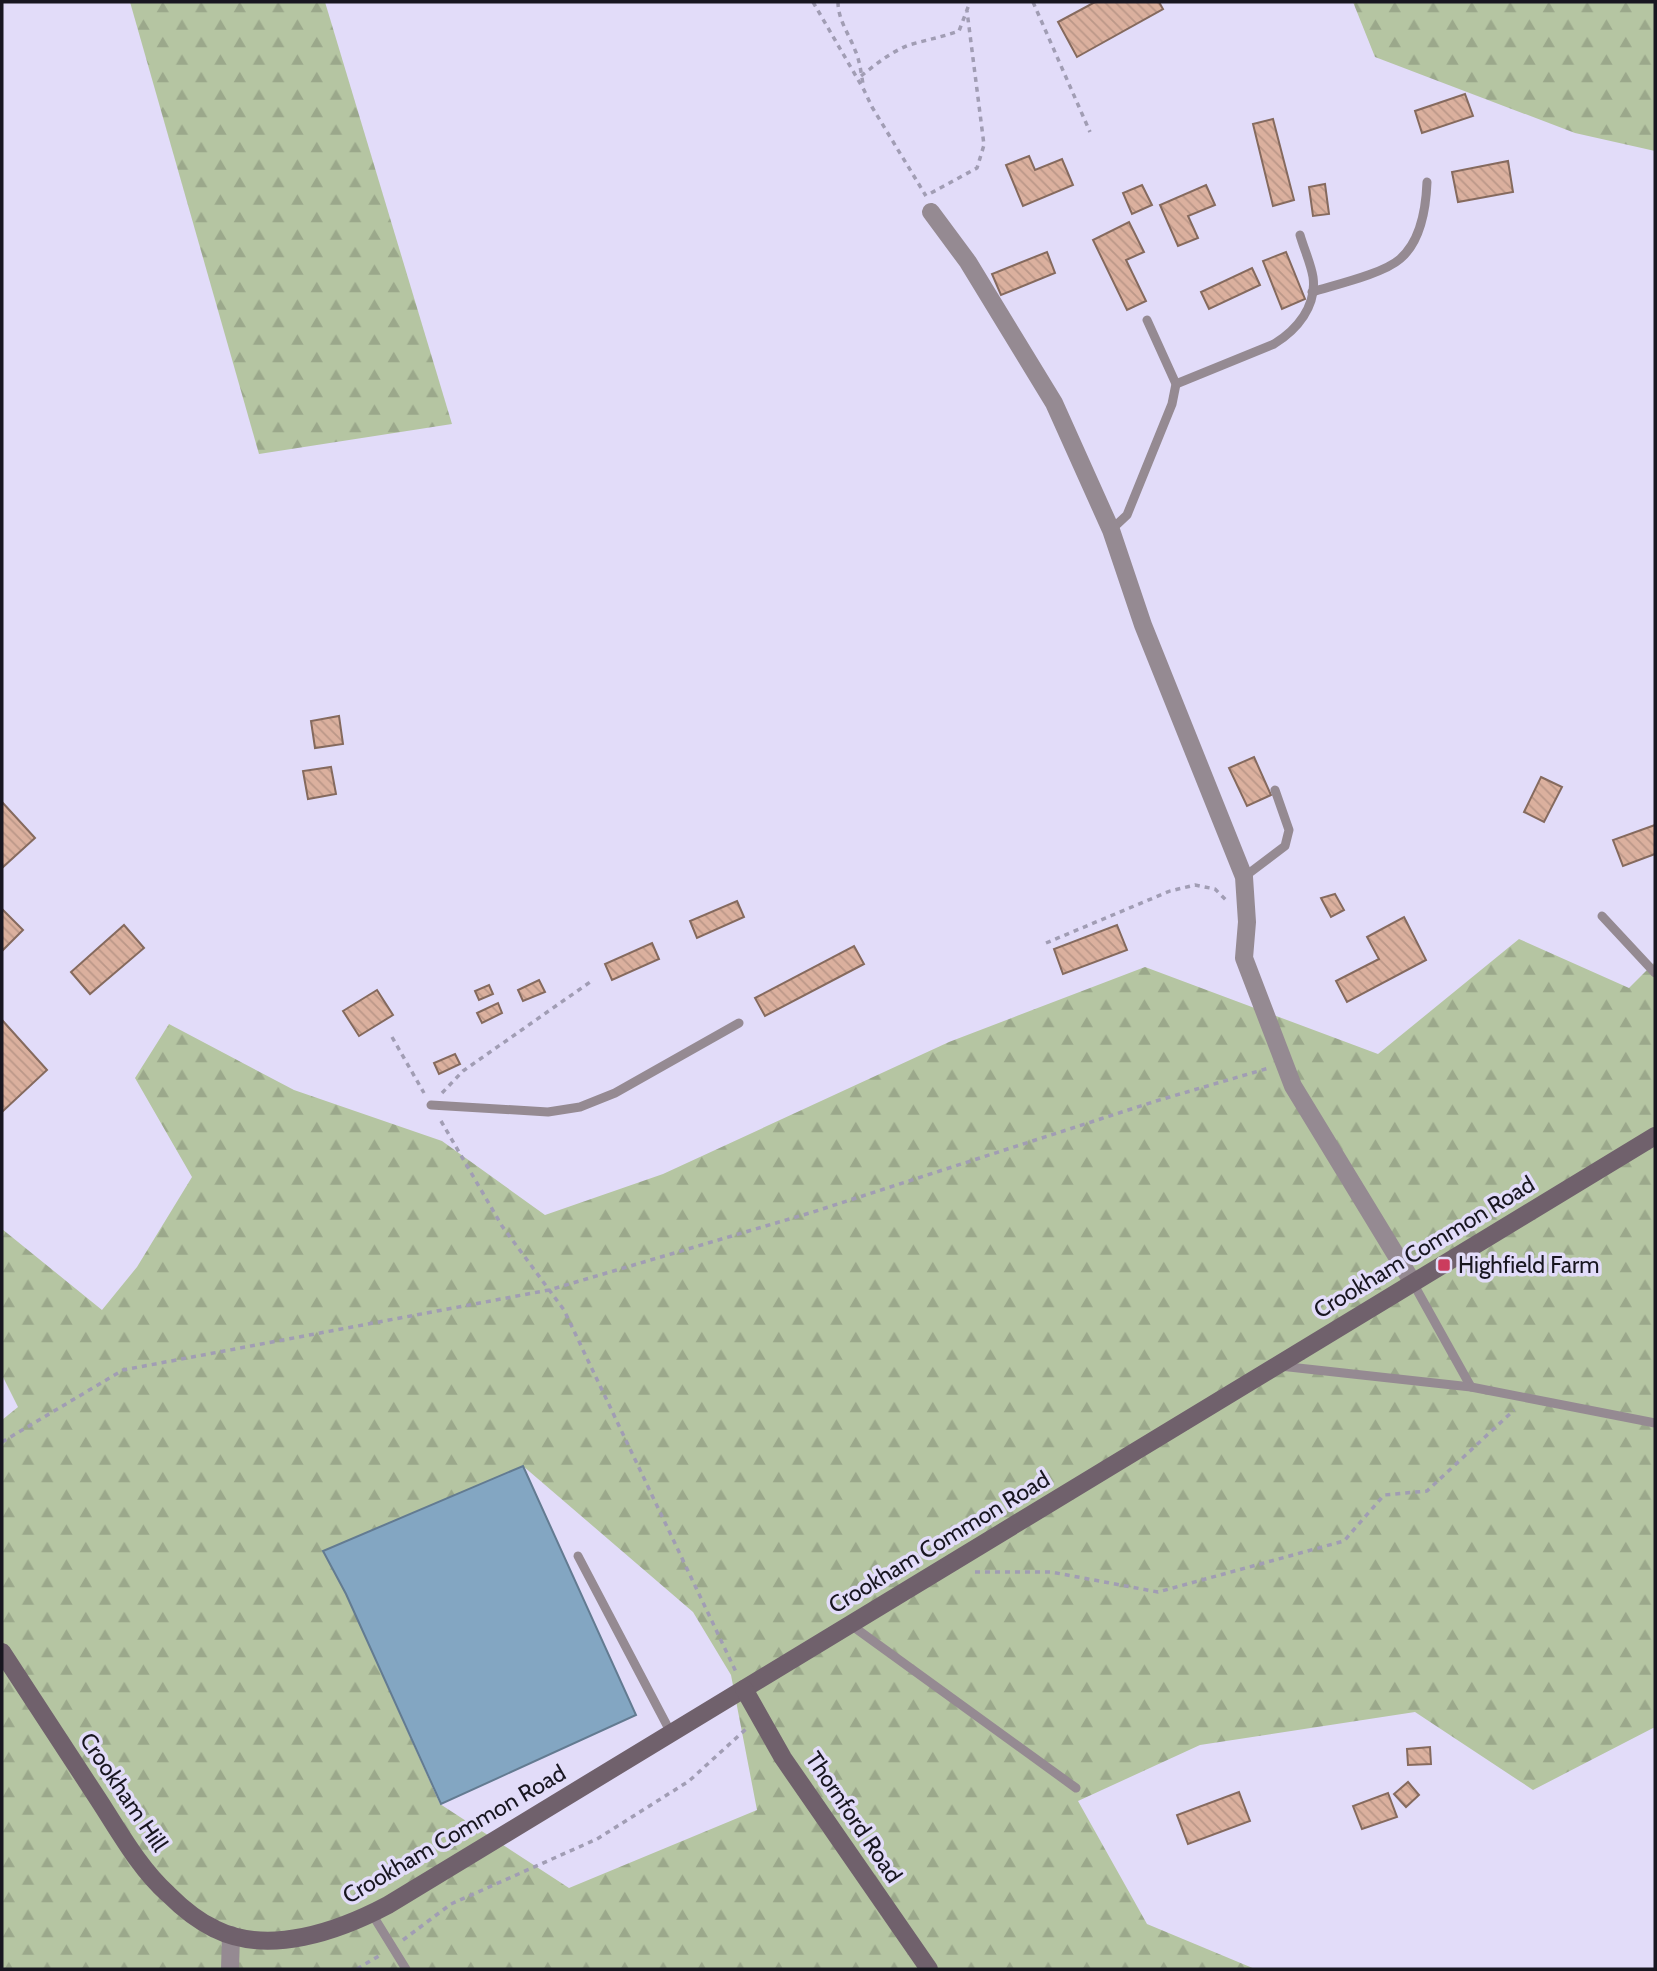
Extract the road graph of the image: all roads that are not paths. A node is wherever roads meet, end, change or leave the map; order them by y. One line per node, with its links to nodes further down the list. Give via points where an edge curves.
1 (1427, 182): 4 (lane, via 1426,212 1400,259)
2 (928, 204): 7 (street, via 1054,403)
3 (1300, 236): 4 (lane, via 1313,278)
4 (1312, 292): 6 (lane, via 1310,308 1285,337)
5 (1147, 320): 6 (lane)
6 (1176, 384): 7 (lane, via 1127,515)
7 (1111, 530): 9 (street, via 1143,625)
8 (1275, 790): 9 (lane, via 1289,830 1285,846)
9 (1244, 877): 15 (street, via 1244,958 1293,1086)
10 (1602, 916): 11 (lane)
11 (1655, 973)
12 (739, 1023): 13 (lane, via 615,1093 580,1107 548,1112)
13 (431, 1105)
14 (1655, 1136): 15 (street, Crookham Common Road)
15 (1413, 1283): 16 (street, Crookham Common Road); 17 (lane)
16 (1275, 1366): 17 (lane); 20 (street, Crookham Common Road)
17 (1471, 1387): 18 (lane)
18 (1655, 1423)
19 (578, 1556): 23 (lane)
20 (851, 1625): 22 (street, Crookham Common Road); 24 (lane)
21 (2, 1652): 26 (street, Crookham Hill, via 137,1858 166,1893 201,1920)
22 (744, 1689): 23 (street, Crookham Common Road); 29 (street, Thornford Road, via 783,1758)
23 (671, 1733): 25 (street, Crookham Common Road)
24 (1076, 1788)
25 (372, 1914): 26 (street, Crookham Common Road, via 286,1939); 28 (lane)
26 (231, 1935): 27 (street)
27 (230, 1969)
28 (407, 1969)
29 (929, 1969)

